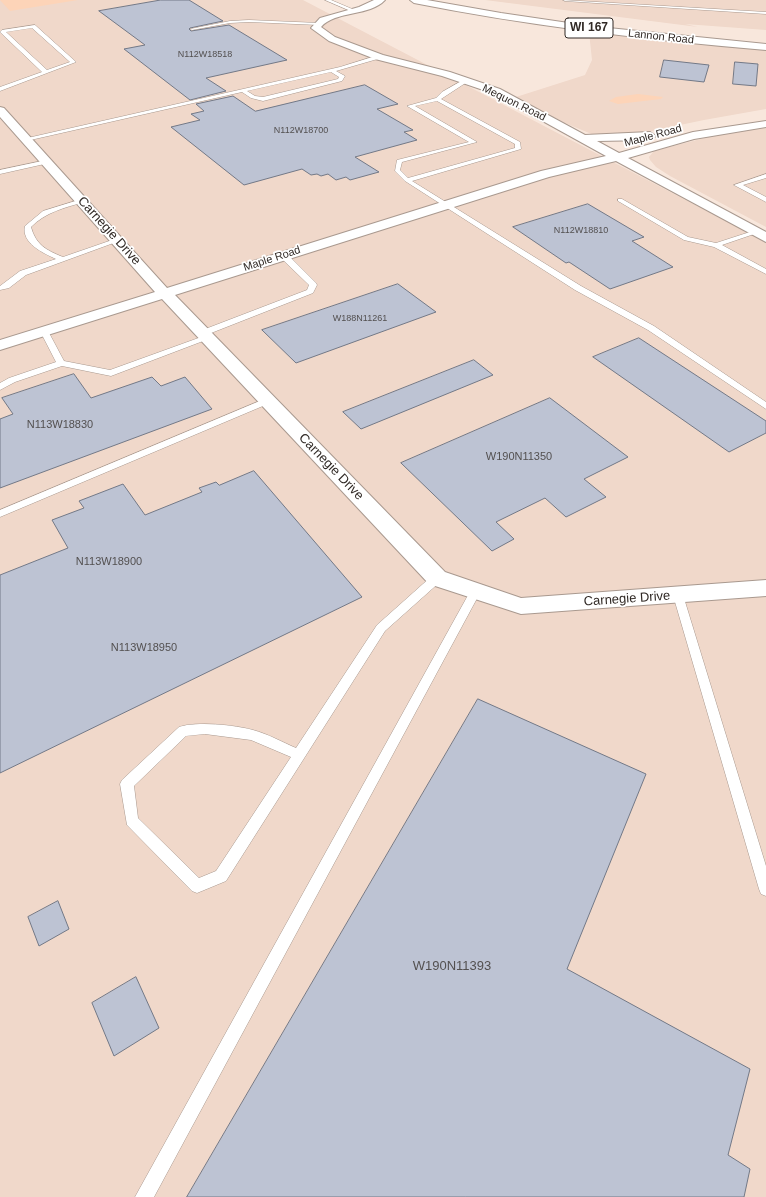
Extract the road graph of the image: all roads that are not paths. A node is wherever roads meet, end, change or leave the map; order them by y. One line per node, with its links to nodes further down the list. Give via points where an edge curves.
1 (327, 0): 7 (lane)
2 (381, 0): 7 (street)
3 (414, 0): 11 (street, Lannon Road / WI 167, via 521,19 631,34)
4 (565, 0): 5 (lane)
5 (584, 1): 6 (lane)
6 (612, 2): 8 (lane)
7 (355, 11): 9 (street, via 323,20)
8 (766, 13)
9 (319, 24): 10 (lane, via 249,21); 12 (street, Mequon Road, via 316,28 332,39)
10 (192, 29)
11 (766, 47)
12 (379, 57): 13 (lane); 15 (street, Mequon Road)
13 (331, 70): 17 (lane); 17 (lane, via 342,76 340,80 263,99 253,97)
14 (46, 72): 14 (lane, via 19,47 2,32 33,26 73,62); 16 (lane)
15 (465, 81): 18 (lane); 22 (street, Mequon Road, via 496,91)
16 (0, 89)
17 (242, 90): 25 (lane)
18 (438, 99): 37 (lane, via 410,106 474,142 399,161 397,170); 37 (lane, via 518,143 518,149)
19 (0, 110): 25 (street, Carnegie Drive)
20 (766, 114): 23 (street, Maple Road, via 702,123)
21 (766, 124): 28 (street, Maple Road, via 693,136)
22 (566, 129): 24 (street, Mequon Road); 27 (street)
23 (650, 136): 24 (street); 26 (street, Maple Road)
24 (582, 137): 26 (street, Mequon Road)
25 (26, 139): 30 (street, Carnegie Drive)
26 (604, 149): 29 (street, Mequon Road); 34 (street, Maple Road, via 582,156)
27 (580, 150)
28 (645, 150): 29 (street, Maple Road); 36 (street, via 643,157)
29 (618, 157): 31 (street, Maple Road); 32 (street, Mequon Road)
30 (47, 162): 33 (lane); 40 (street, Carnegie Drive)
31 (579, 167): 32 (street); 34 (street, Maple Road)
32 (644, 171): 36 (street, Mequon Road)
33 (0, 172)
34 (545, 174): 41 (street, Maple Road)
35 (766, 176): 39 (lane, via 737,185)
36 (657, 178): 42 (street, Mequon Road)
37 (407, 180): 41 (lane)
38 (620, 200): 44 (lane, via 686,239)
39 (766, 200)
40 (82, 201): 43 (street, Carnegie Drive); 46 (lane, via 36,216 26,227 31,241 44,251)
41 (444, 205): 45 (street, Maple Road); 56 (lane, via 578,288 651,328)
42 (761, 235): 44 (lane)
43 (117, 240): 46 (lane); 49 (street, Carnegie Drive)
44 (716, 245): 47 (lane)
45 (284, 256): 49 (street, Maple Road); 51 (lane, via 313,285 310,291)
46 (62, 259): 48 (lane, via 23,273)
47 (766, 272)
48 (0, 288)
49 (165, 294): 50 (street, Maple Road); 51 (street, Carnegie Drive)
50 (44, 331): 52 (street, Maple Road); 53 (lane)
51 (205, 336): 53 (lane, via 111,373); 55 (street, Carnegie Drive)
52 (0, 345)
53 (60, 363): 54 (lane, via 12,380)
54 (0, 387)
55 (267, 401): 57 (lane); 58 (street, Carnegie Drive)
56 (766, 406)
57 (0, 514)
58 (437, 578): 60 (street, Carnegie Drive); 62 (lane, via 381,628)
59 (766, 588): 61 (street, Carnegie Drive)
60 (476, 591): 61 (street, Carnegie Drive, via 521,606); 64 (lane)
61 (678, 595): 63 (lane)
62 (299, 755): 62 (lane, via 221,876 197,886 132,822 127,784 183,731 205,729 252,735)
63 (766, 889)
64 (144, 1197)

